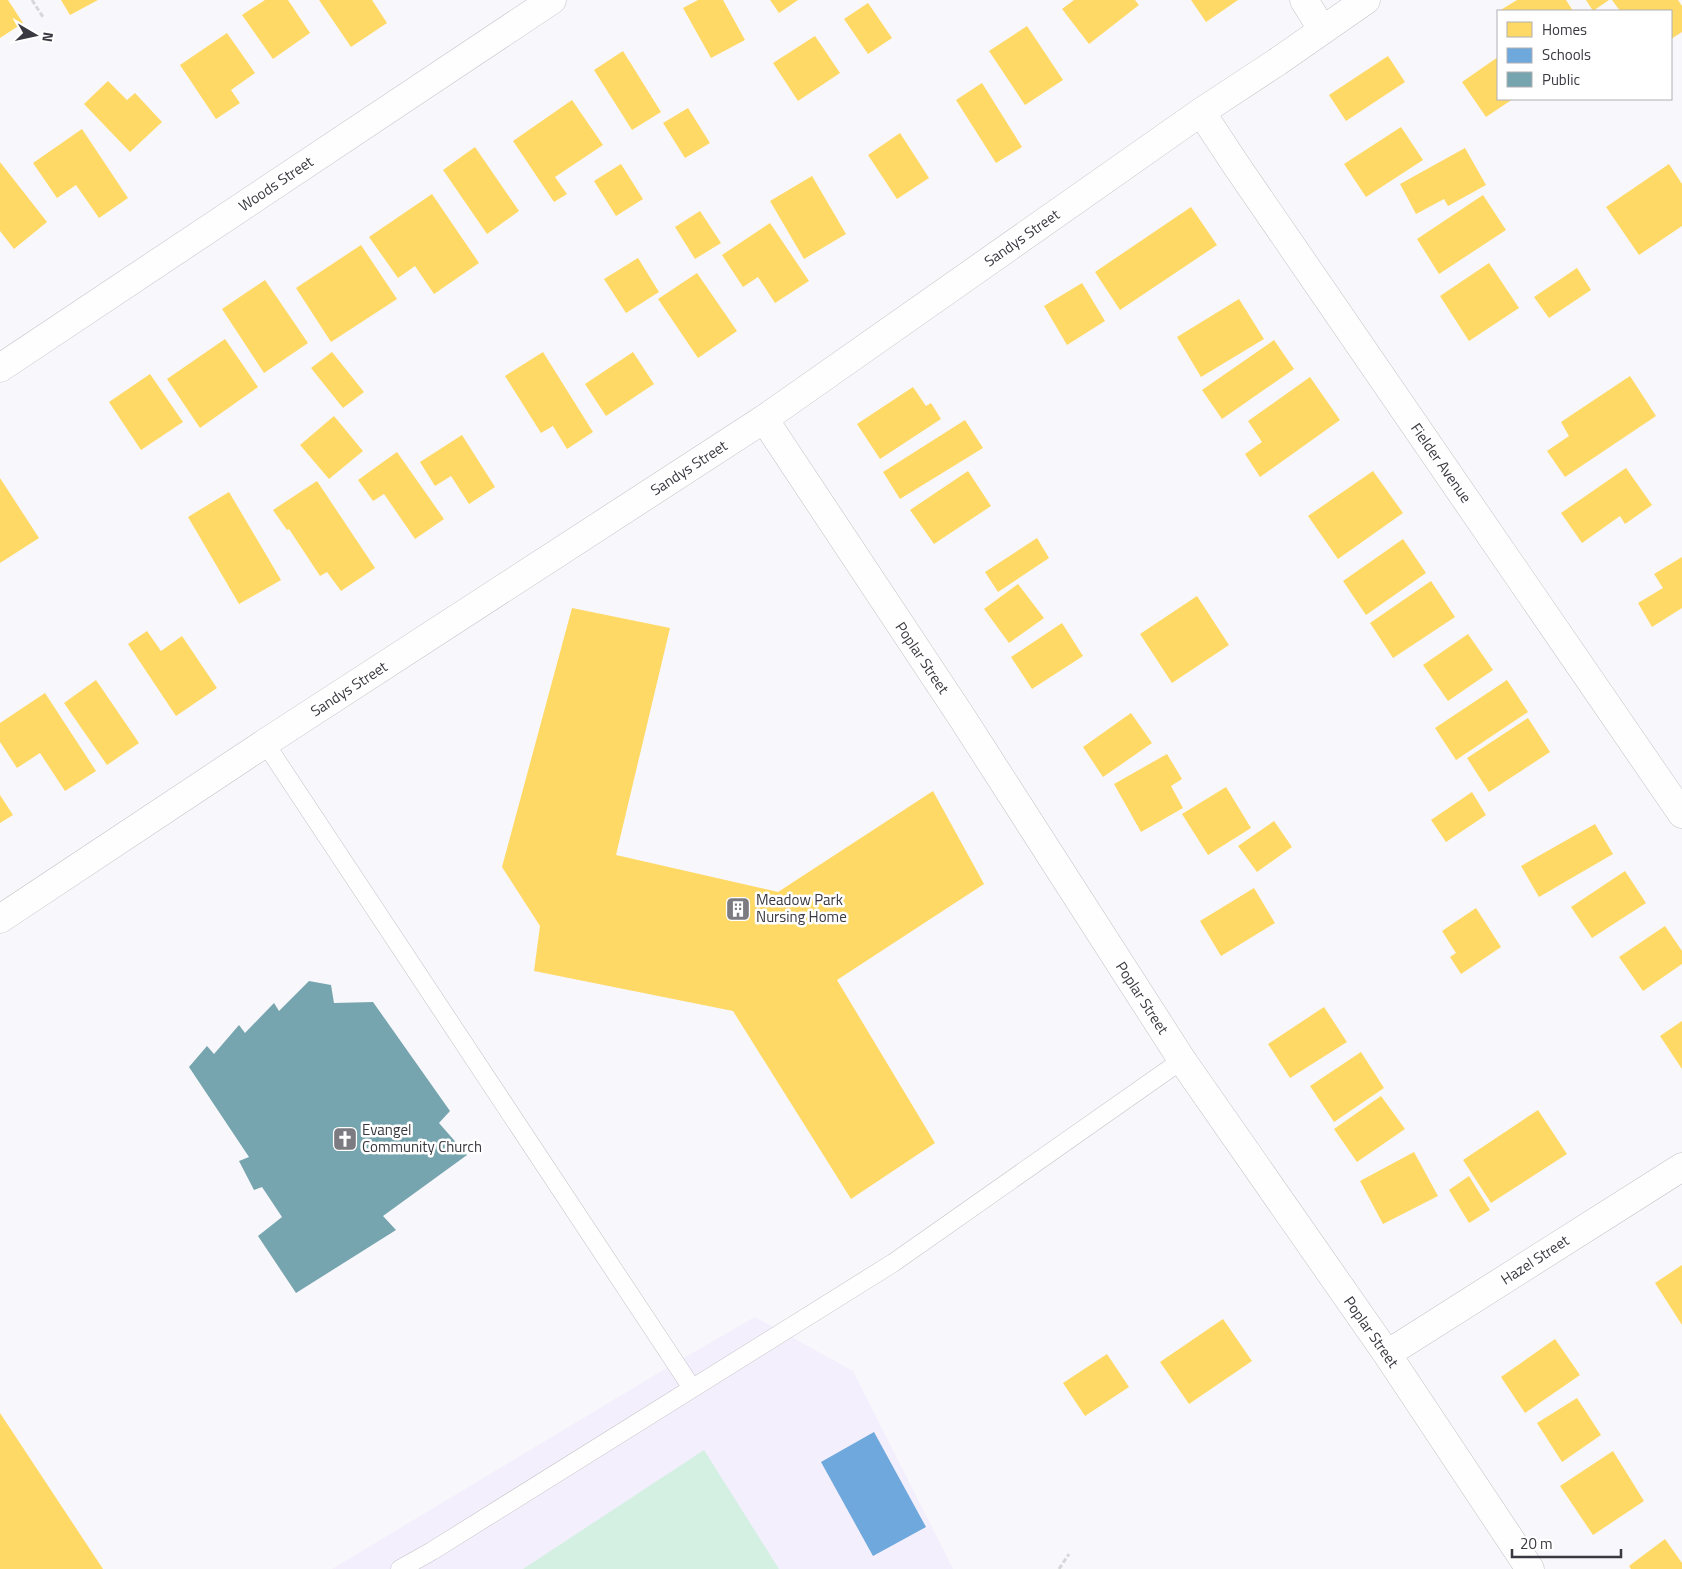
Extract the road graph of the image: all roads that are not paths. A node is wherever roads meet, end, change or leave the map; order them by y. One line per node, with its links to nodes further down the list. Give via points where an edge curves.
1 (552, 0): 6 (street, Woods Street)
2 (1304, 0): 4 (street)
3 (1366, 0): 4 (street, Sandys Street)
4 (1322, 29): 5 (street, Sandys Street)
5 (1201, 112): 7 (street, Sandys Street); 9 (street, Fielder Avenue)
6 (0, 368)
7 (764, 419): 8 (street, Sandys Street); 11 (street, Poplar Street, via 961,716)
8 (265, 743): 10 (street, Sandys Street); 14 (lane)
9 (1682, 814)
10 (0, 918)
11 (1182, 1060): 13 (street, Poplar Street); 14 (lane, via 893,1262)
12 (1682, 1166): 13 (street, Hazel Street)
13 (1387, 1354): 16 (street, Poplar Street)
14 (692, 1388): 15 (lane)
15 (400, 1569)
16 (1530, 1569)

